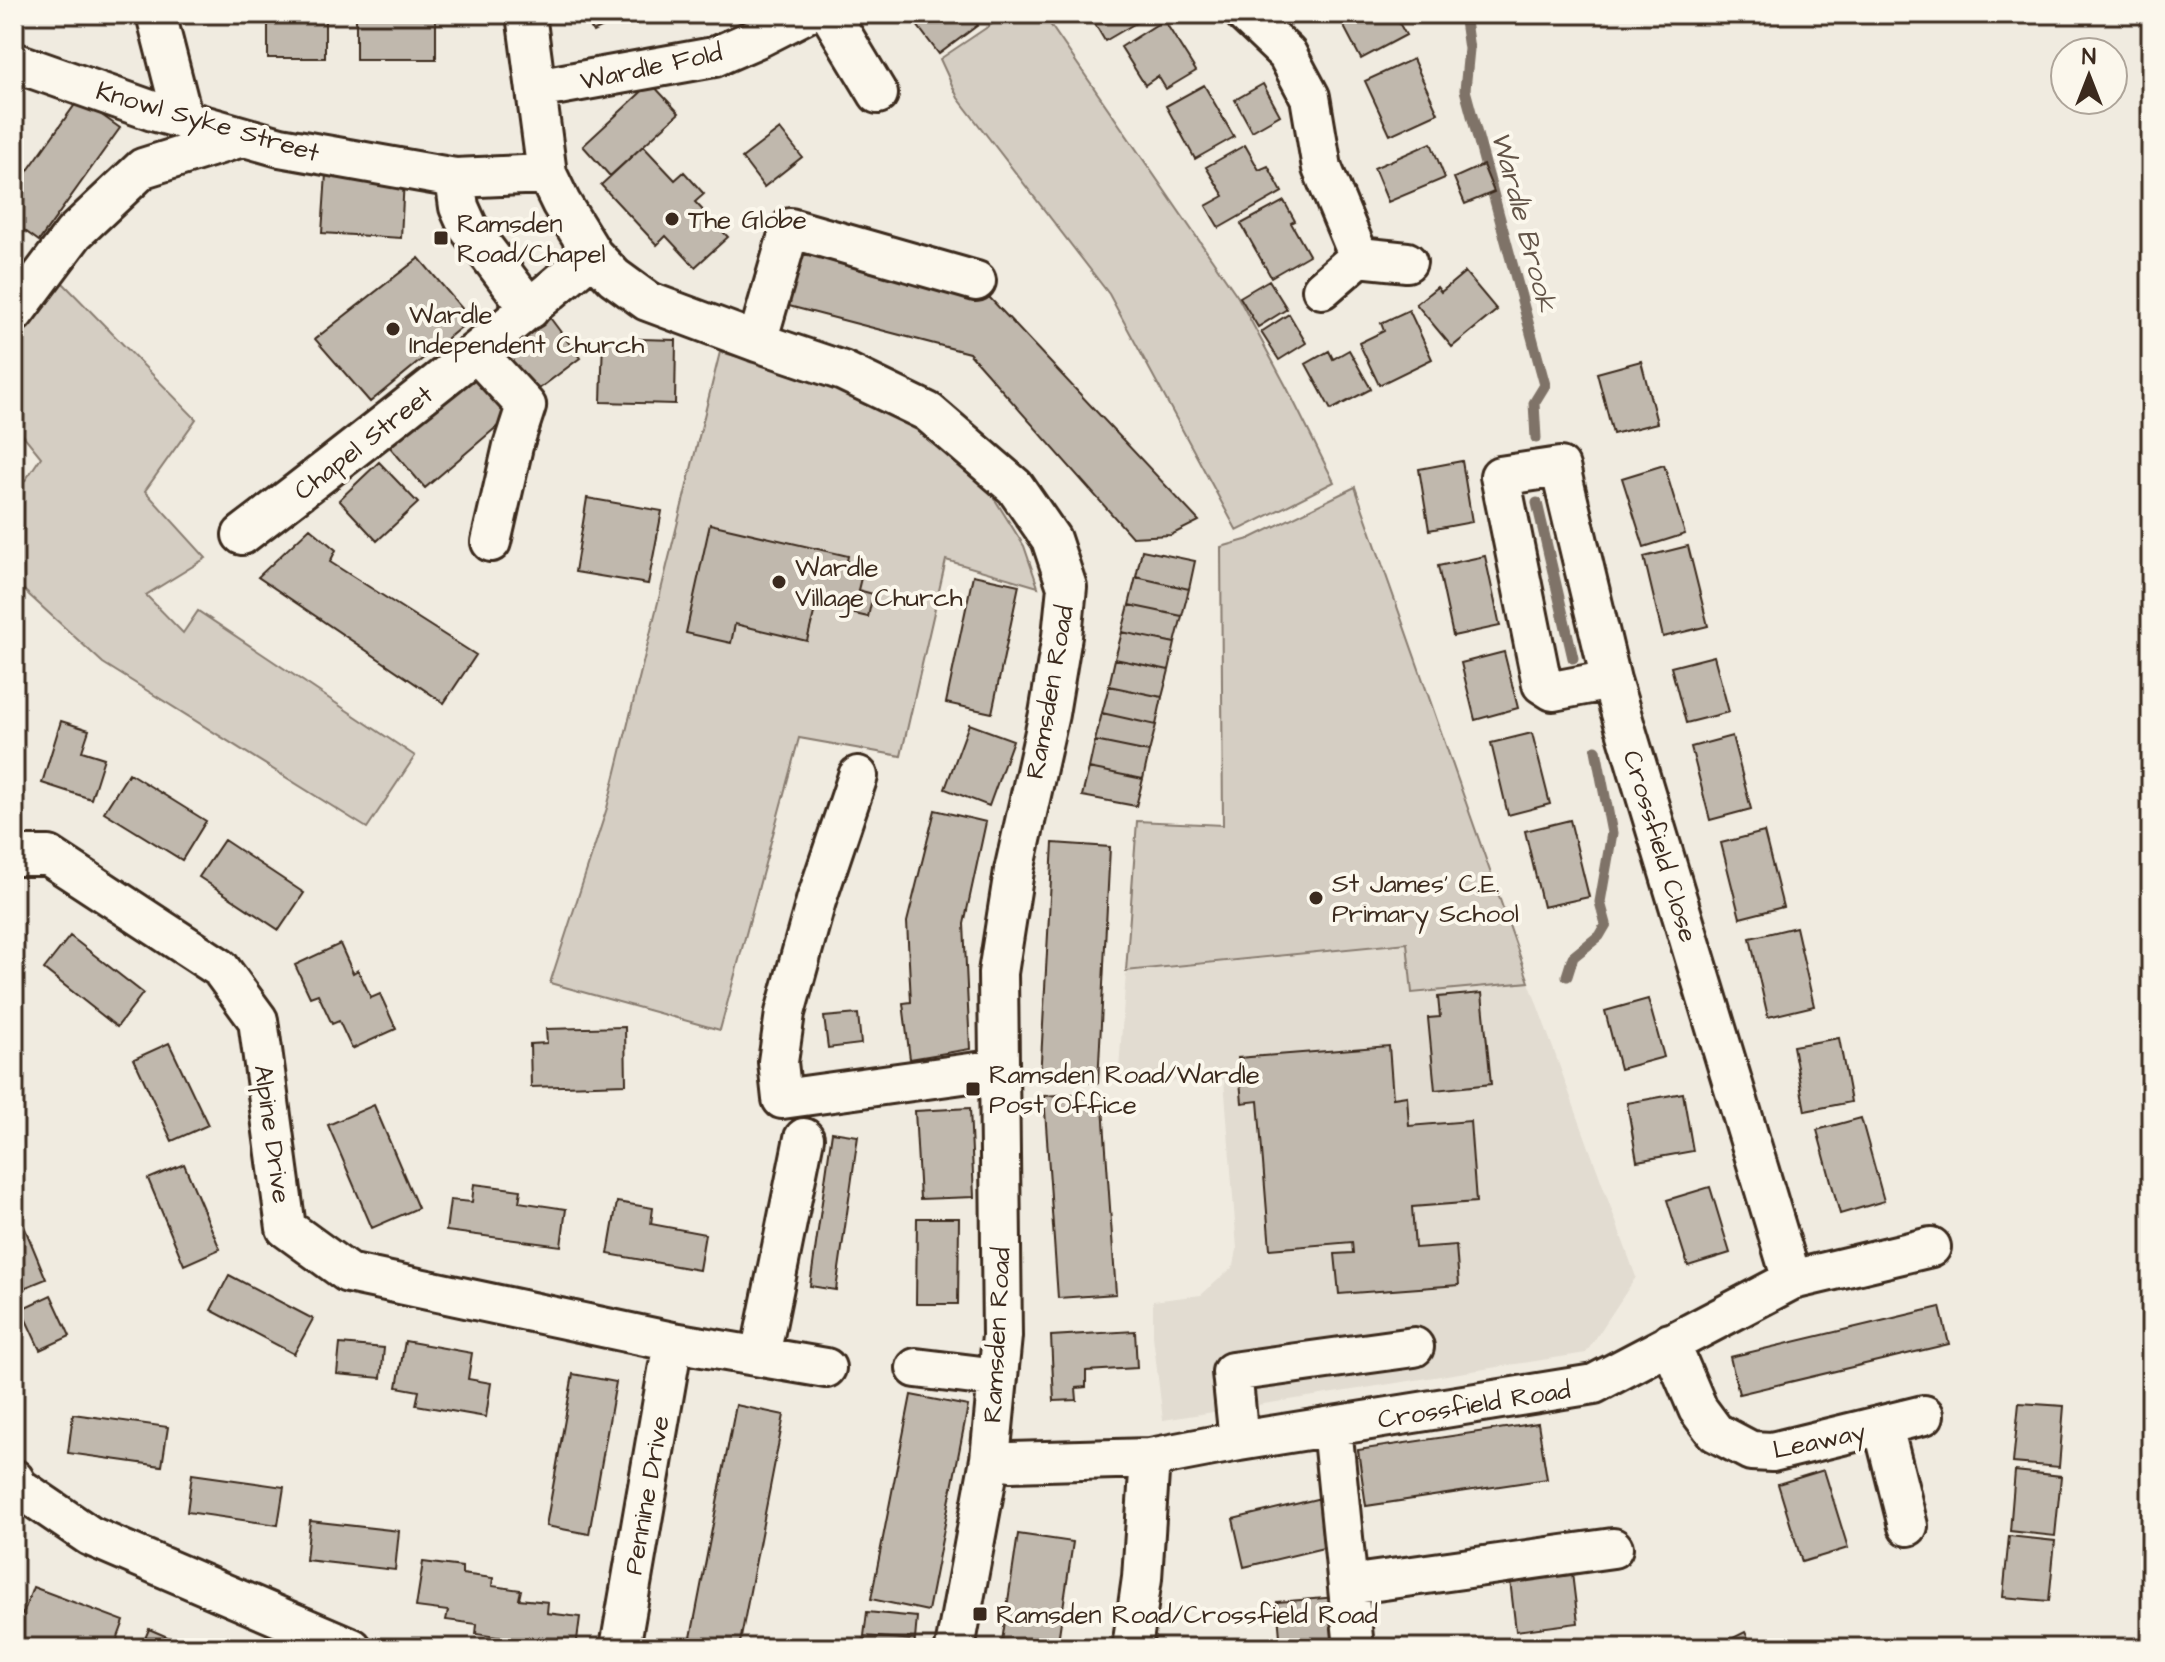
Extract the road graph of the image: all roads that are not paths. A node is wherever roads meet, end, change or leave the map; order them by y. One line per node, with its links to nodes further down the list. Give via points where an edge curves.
1 (156, 14): 9 (street)
2 (526, 14): 7 (street, Ramsden Road)
3 (805, 14): 7 (street, Wardle Fold, via 714,57)
4 (830, 14): 8 (street)
5 (1245, 14): 14 (street, via 1287,54 1310,97 1322,168)
6 (14, 62): 9 (street, Knowl Syke Street)
7 (536, 89): 11 (street, Ramsden Road)
8 (878, 94)
9 (183, 119): 10 (street, Knowl Syke Street)
10 (242, 137): 12 (street, Knowl Syke Street); 19 (street, via 143,168 74,233)
11 (547, 174): 12 (street, Knowl Syke Street); 13 (street, Ramsden Road)
12 (455, 178): 18 (street, via 468,227)
13 (593, 255): 18 (street, Chapel Street); 20 (street, Ramsden Road, via 647,301)
14 (1359, 257): 15 (street); 17 (street)
15 (1407, 262)
16 (976, 281): 20 (street, via 790,228)
17 (1322, 289)
18 (530, 309): 21 (street, Chapel Street)
19 (14, 313)
20 (757, 342): 27 (street, Ramsden Road, via 843,371 928,412 1015,487 1051,539 1067,587 1057,667 998,973)
21 (477, 353): 22 (street, Chapel Street); 23 (street, via 526,406)
22 (242, 535)
23 (491, 542)
24 (1611, 680): 24 (street, Crossfield Close, via 1560,467 1500,476 1542,684 1553,691); 30 (street, Crossfield Close)
25 (858, 776): 27 (street, via 785,1013 778,1062 782,1099)
26 (14, 856): 31 (street, Alpine Drive, via 49,856 220,968 258,1020 286,1228 348,1273)
27 (999, 1069): 37 (street, Ramsden Road)
28 (804, 1138): 34 (street)
29 (1931, 1247): 30 (street, Crossfield Road)
30 (1792, 1280): 32 (street, Crossfield Road)
31 (673, 1342): 34 (street, Alpine Drive); 49 (street, Pennine Drive)
32 (1670, 1343): 39 (street, Leaway, via 1698,1409 1715,1432 1751,1451 1772,1452); 40 (street, Crossfield Road, via 1594,1384)
33 (1414, 1347): 41 (street, via 1232,1372)
34 (760, 1356): 35 (street, Alpine Drive)
35 (826, 1368)
36 (916, 1368): 37 (street)
37 (998, 1378): 43 (street, Ramsden Road)
38 (1924, 1415): 39 (street, Leaway)
39 (1883, 1426): 45 (street, Leaway)
40 (1332, 1427): 41 (street, Crossfield Road); 47 (street)
41 (1239, 1441): 42 (street, Crossfield Road)
42 (1150, 1458): 43 (street, Crossfield Road); 51 (street)
43 (990, 1459): 50 (street, Ramsden Road)
44 (14, 1479): 48 (street, via 90,1536)
45 (1908, 1526)
46 (1613, 1548): 47 (street)
47 (1348, 1585): 52 (street)
48 (352, 1648)
49 (620, 1648)
50 (955, 1648)
51 (1132, 1648)
52 (1354, 1648)

